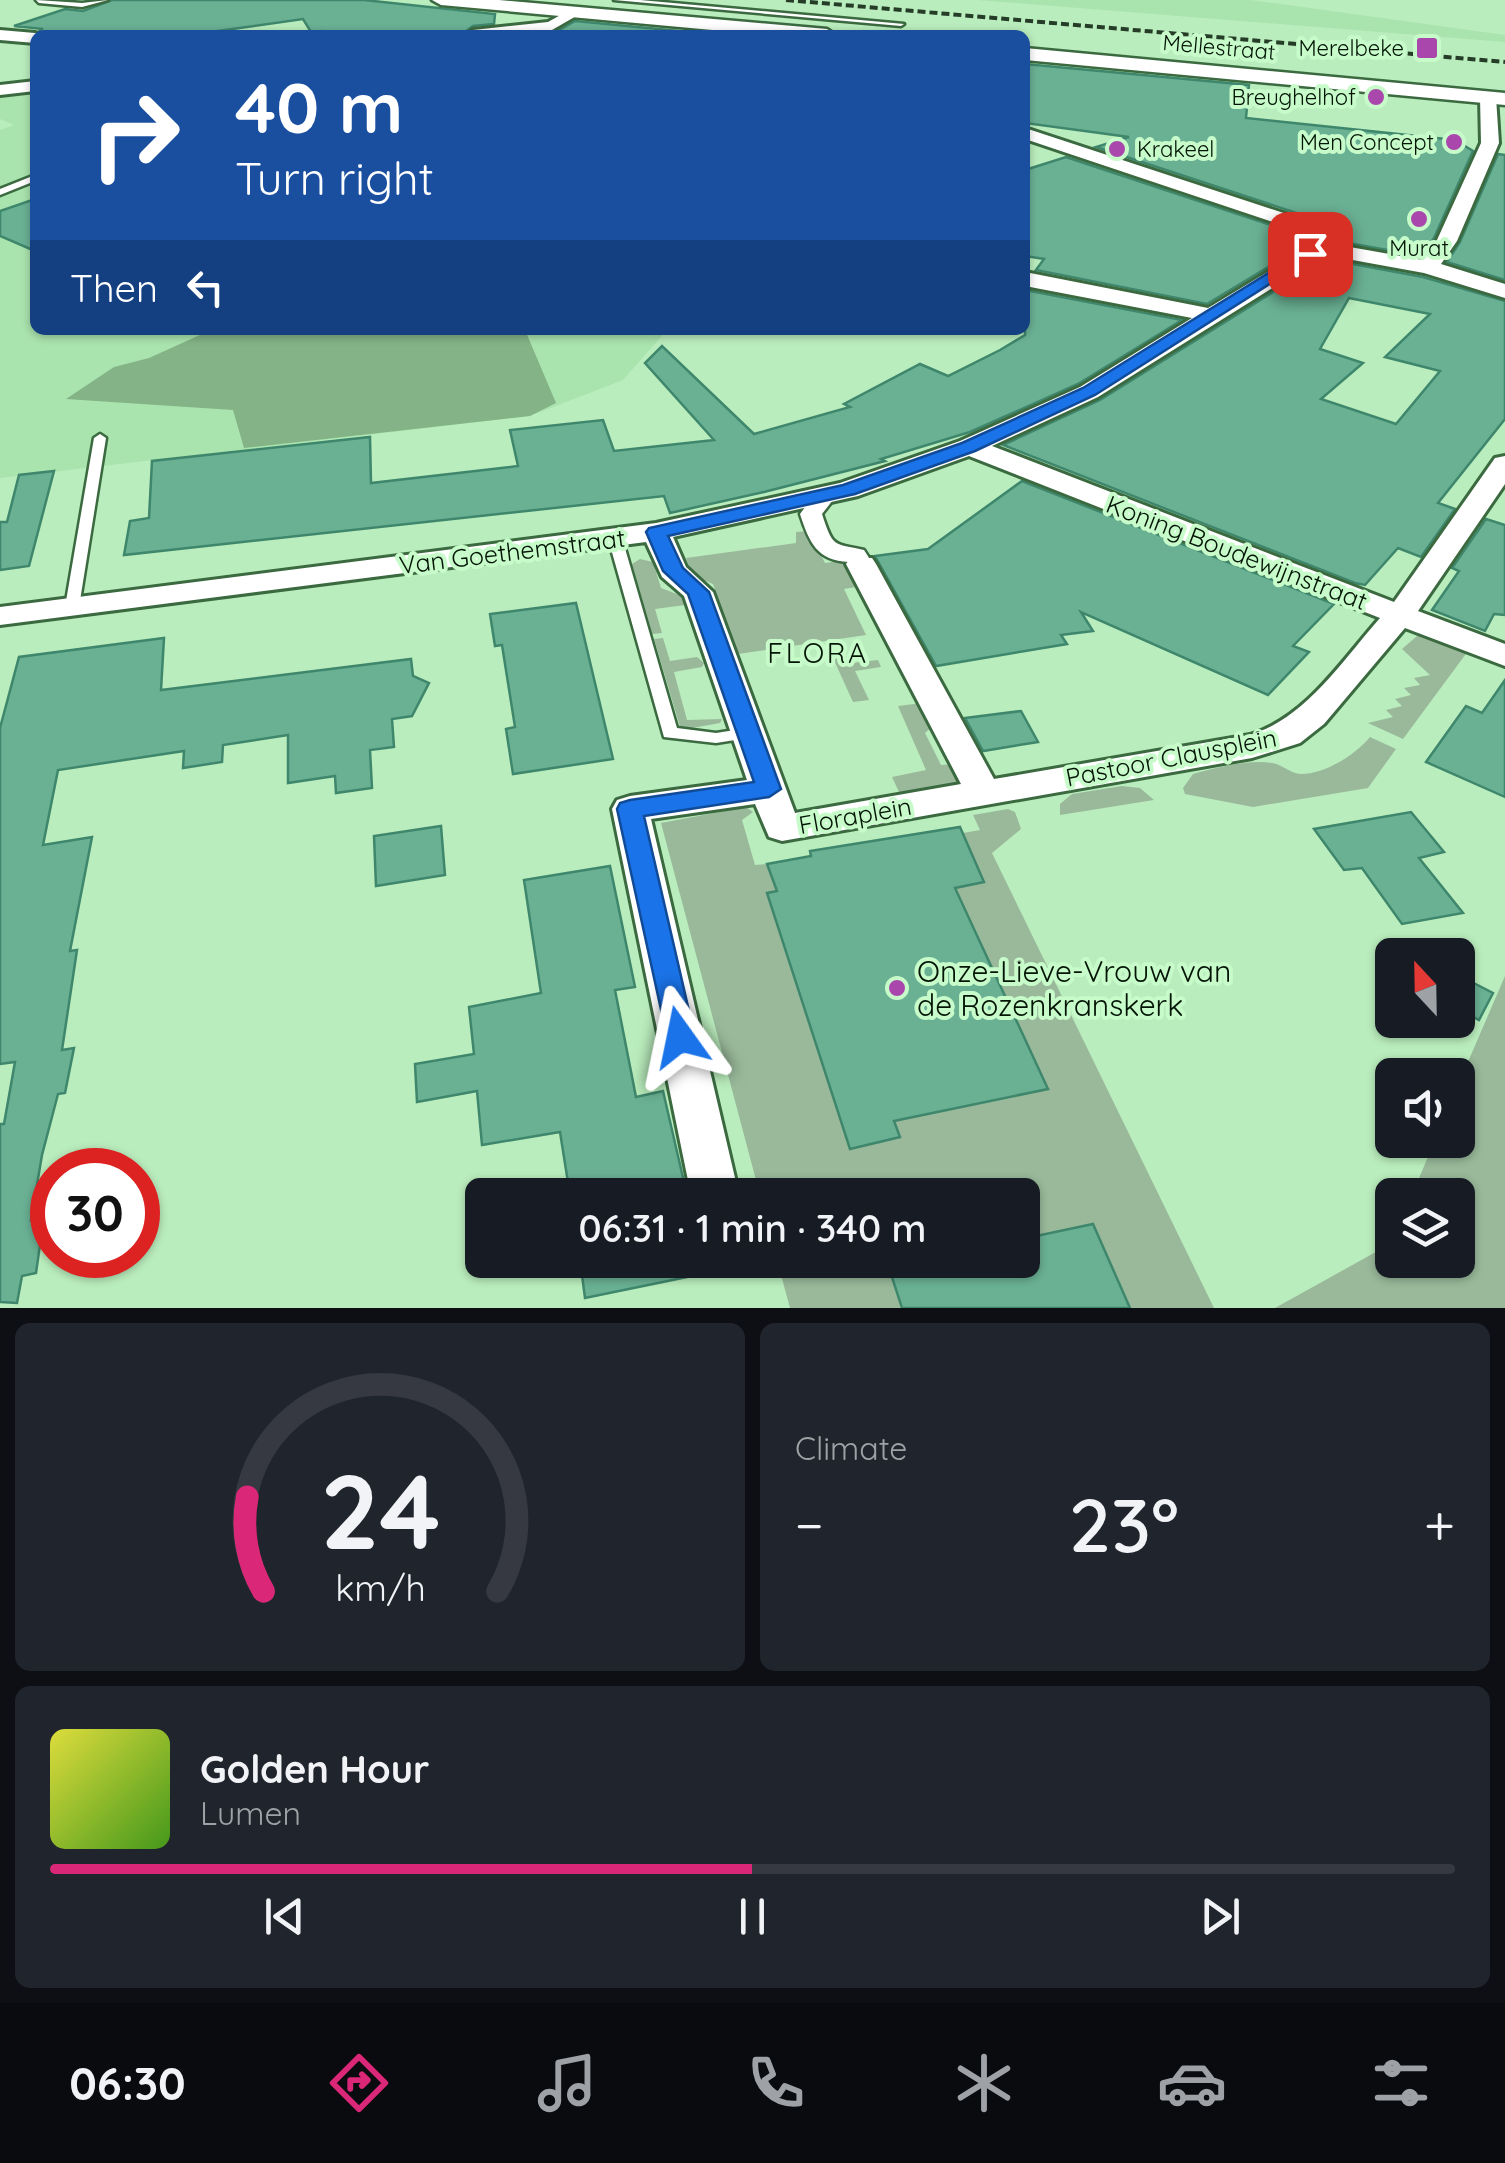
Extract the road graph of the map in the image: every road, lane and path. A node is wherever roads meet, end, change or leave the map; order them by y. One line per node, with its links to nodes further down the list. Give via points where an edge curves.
1 (39, 0): 2 (lane)
2 (105, 0)
3 (442, 0): 5 (street)
4 (617, 0): 6 (lane)
5 (473, 1): 7 (street)
6 (712, 8): 8 (lane); 9 (lane)
7 (573, 12): 8 (street); 10 (street, via 552,26)
8 (694, 23): 11 (street)
9 (900, 24)
10 (517, 30)
11 (752, 30)
12 (0, 35): 13 (street)
13 (30, 38)
14 (1030, 54): 17 (street, Mellestraat)
15 (30, 87): 16 (street)
16 (0, 90)
17 (1496, 98): 22 (street, via 1492,135 1447,241)
18 (1030, 134): 21 (street, via 1295,222 1323,237)
19 (30, 180): 20 (lane)
20 (0, 192)
21 (1322, 248): 22 (street); 25 (street, Van Goethemstraat)
22 (1428, 267): 24 (street)
23 (1030, 281): 25 (street)
24 (1505, 291)
25 (1210, 316): 27 (street, Van Goethemstraat, via 1089,392)
26 (100, 438): 33 (lane)
27 (969, 447): 29 (street, Van Goethemstraat); 34 (street, Koning Boudewijnstraat)
28 (1505, 464): 34 (street, Pastoor Clausplein)
29 (825, 496): 30 (street, Van Goethemstraat); 32 (street, via 811,514 815,526 830,554 856,555)
30 (656, 532): 31 (street, Van Goethemstraat); 37 (street, Floraplein, via 674,571 698,592)
31 (615, 538): 33 (street, Van Goethemstraat); 37 (lane, via 670,733)
32 (861, 564): 39 (street)
33 (72, 607): 35 (street, Van Goethemstraat)
34 (1400, 615): 36 (street, Koning Boudewijnstraat); 39 (street, Pastoor Clausplein, via 1312,716 1288,734)
35 (0, 616)
36 (1505, 656)
37 (748, 733): 38 (street, Floraplein)
38 (769, 789): 39 (street, Floraplein, via 782,828); 40 (street, via 630,809)
39 (997, 790)
40 (711, 1178)

